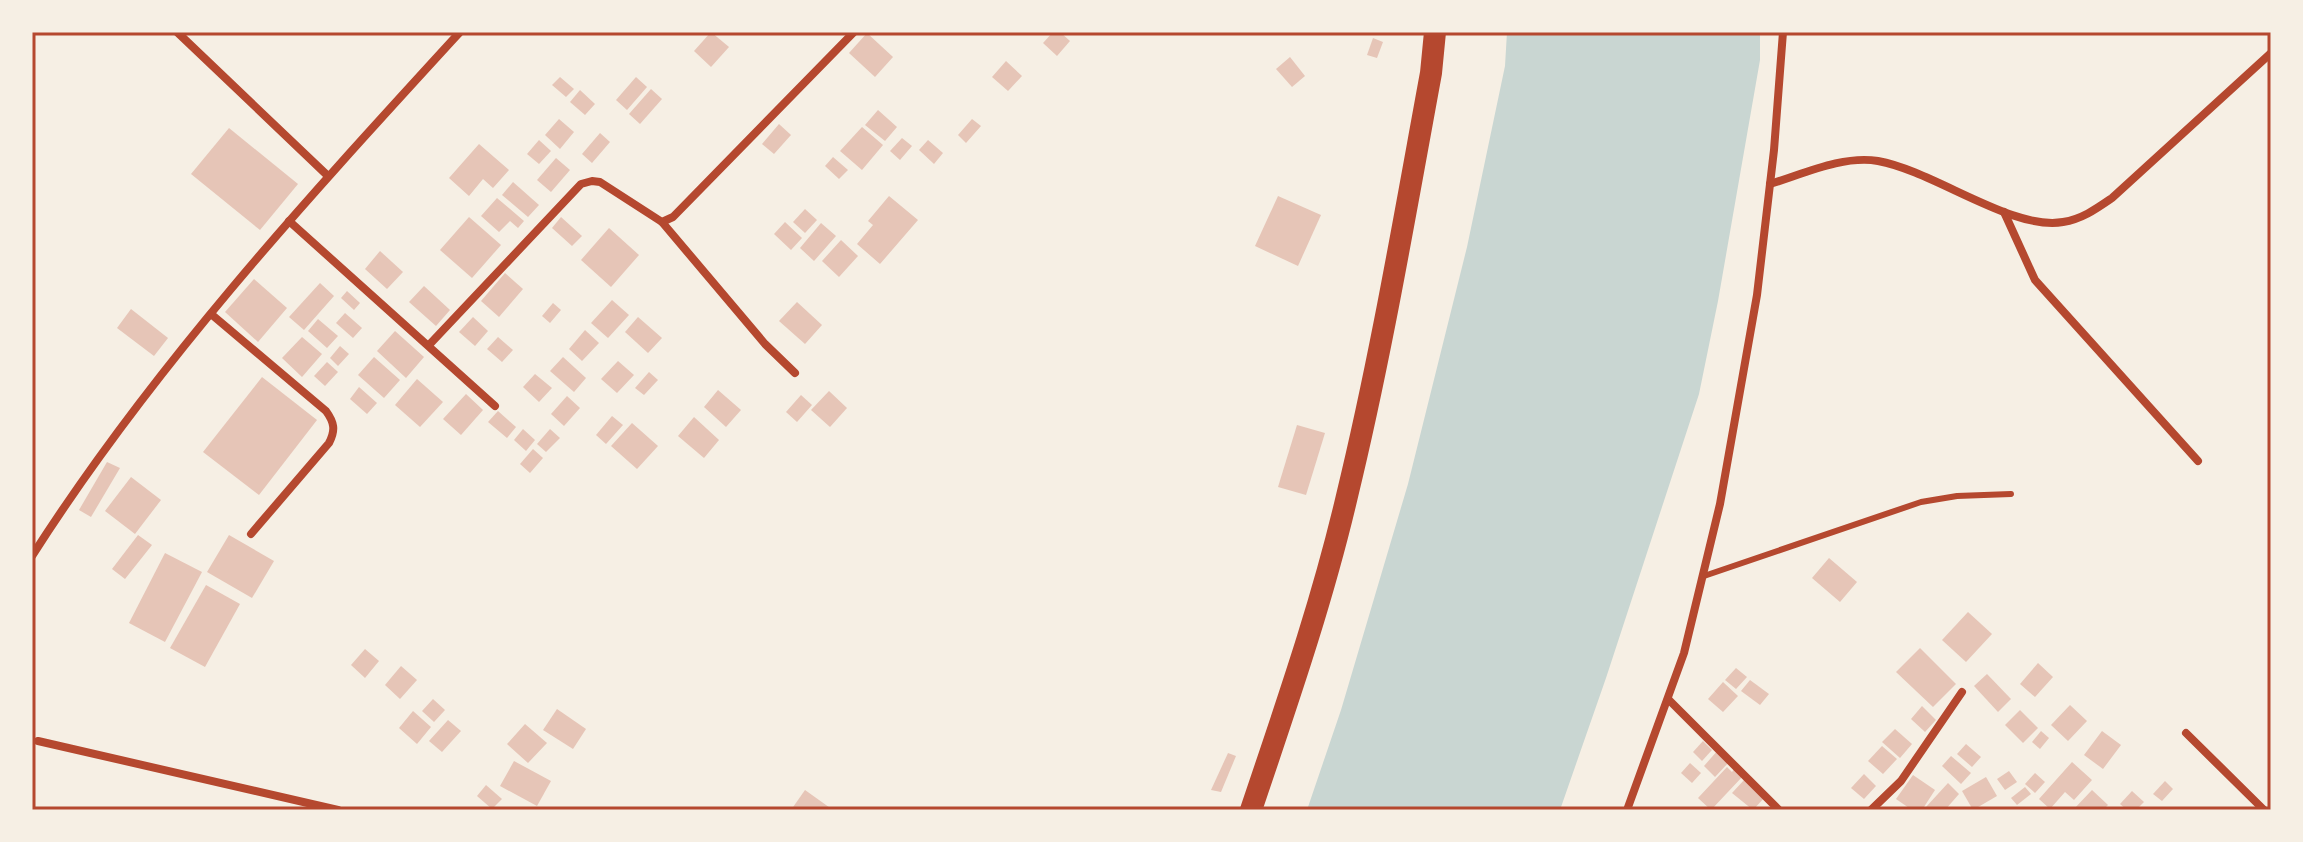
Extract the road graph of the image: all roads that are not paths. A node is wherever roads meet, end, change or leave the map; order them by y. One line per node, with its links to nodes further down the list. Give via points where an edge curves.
1 (177, 32): 7 (street)
2 (460, 32): 7 (street)
3 (854, 32): 11 (street, via 714,177)
4 (1435, 32): 26 (highway, via 1378,361 1347,498 1318,608)
5 (1783, 32): 8 (street)
6 (2271, 53): 9 (street, via 2089,215 2062,223 2034,223)
7 (328, 176): 10 (street)
8 (1770, 184): 9 (street, via 1850,161 1875,161 1933,178); 20 (street, via 1757,295)
9 (2004, 212): 16 (street, via 2035,280)
10 (289, 221): 12 (street); 13 (street)
11 (662, 222): 13 (street, via 600,182 581,184); 14 (street)
12 (211, 314): 18 (street, via 333,421 329,443); 19 (street, via 110,440)
13 (429, 345): 15 (street)
14 (795, 373)
15 (495, 406)
16 (2198, 461)
17 (2011, 494): 20 (lane, via 1921,502)
18 (251, 534)
19 (32, 556)
20 (1704, 576): 22 (street)
21 (1962, 692): 29 (street, via 1901,781)
22 (1668, 699): 27 (street); 28 (street)
23 (2186, 733): 30 (street)
24 (38, 741): 25 (street)
25 (338, 810)
26 (1251, 810)
27 (1627, 810)
28 (1779, 810)
29 (1871, 810)
30 (2264, 810)

